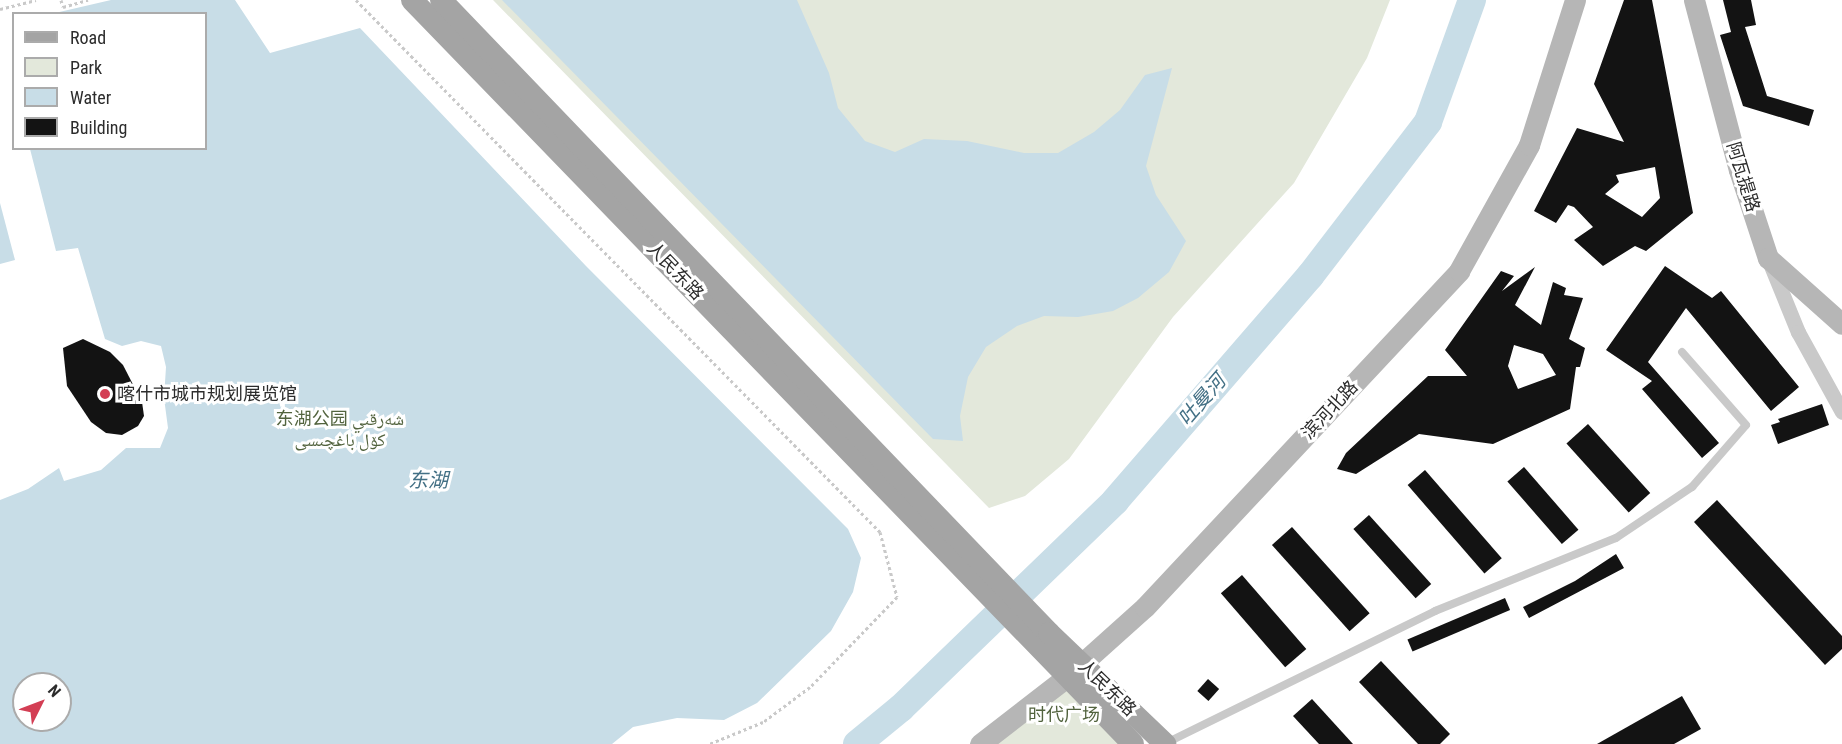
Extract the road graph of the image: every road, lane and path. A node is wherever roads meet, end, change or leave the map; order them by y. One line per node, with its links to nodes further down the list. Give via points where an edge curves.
1 (36, 0): 9 (path)
2 (61, 0): 3 (path, via 63,7)
3 (88, 0)
4 (356, 0): 16 (path, via 880,532 897,597 810,687 763,722)
5 (412, 0): 14 (main road, 人民东路)
6 (441, 0): 14 (main road, 人民东路)
7 (1575, 0): 15 (main road, 滨河北路, via 1529,145 1459,271 1145,607)
8 (1694, 0): 10 (main road, 阿瓦提路, via 1739,170)
9 (0, 9)
10 (1768, 258): 11 (main road); 13 (street, via 1798,332)
11 (1842, 324)
12 (1682, 352): 19 (lane, via 1746,425 1692,488 1616,538 1435,611)
13 (1842, 412)
14 (942, 535): 15 (main road, 人民东路)
15 (1075, 670): 17 (main road, 滨河北路); 18 (main road, 人民东路); 19 (main road, 人民东路)
16 (709, 744)
17 (980, 744)
18 (1133, 744)
19 (1165, 744)

